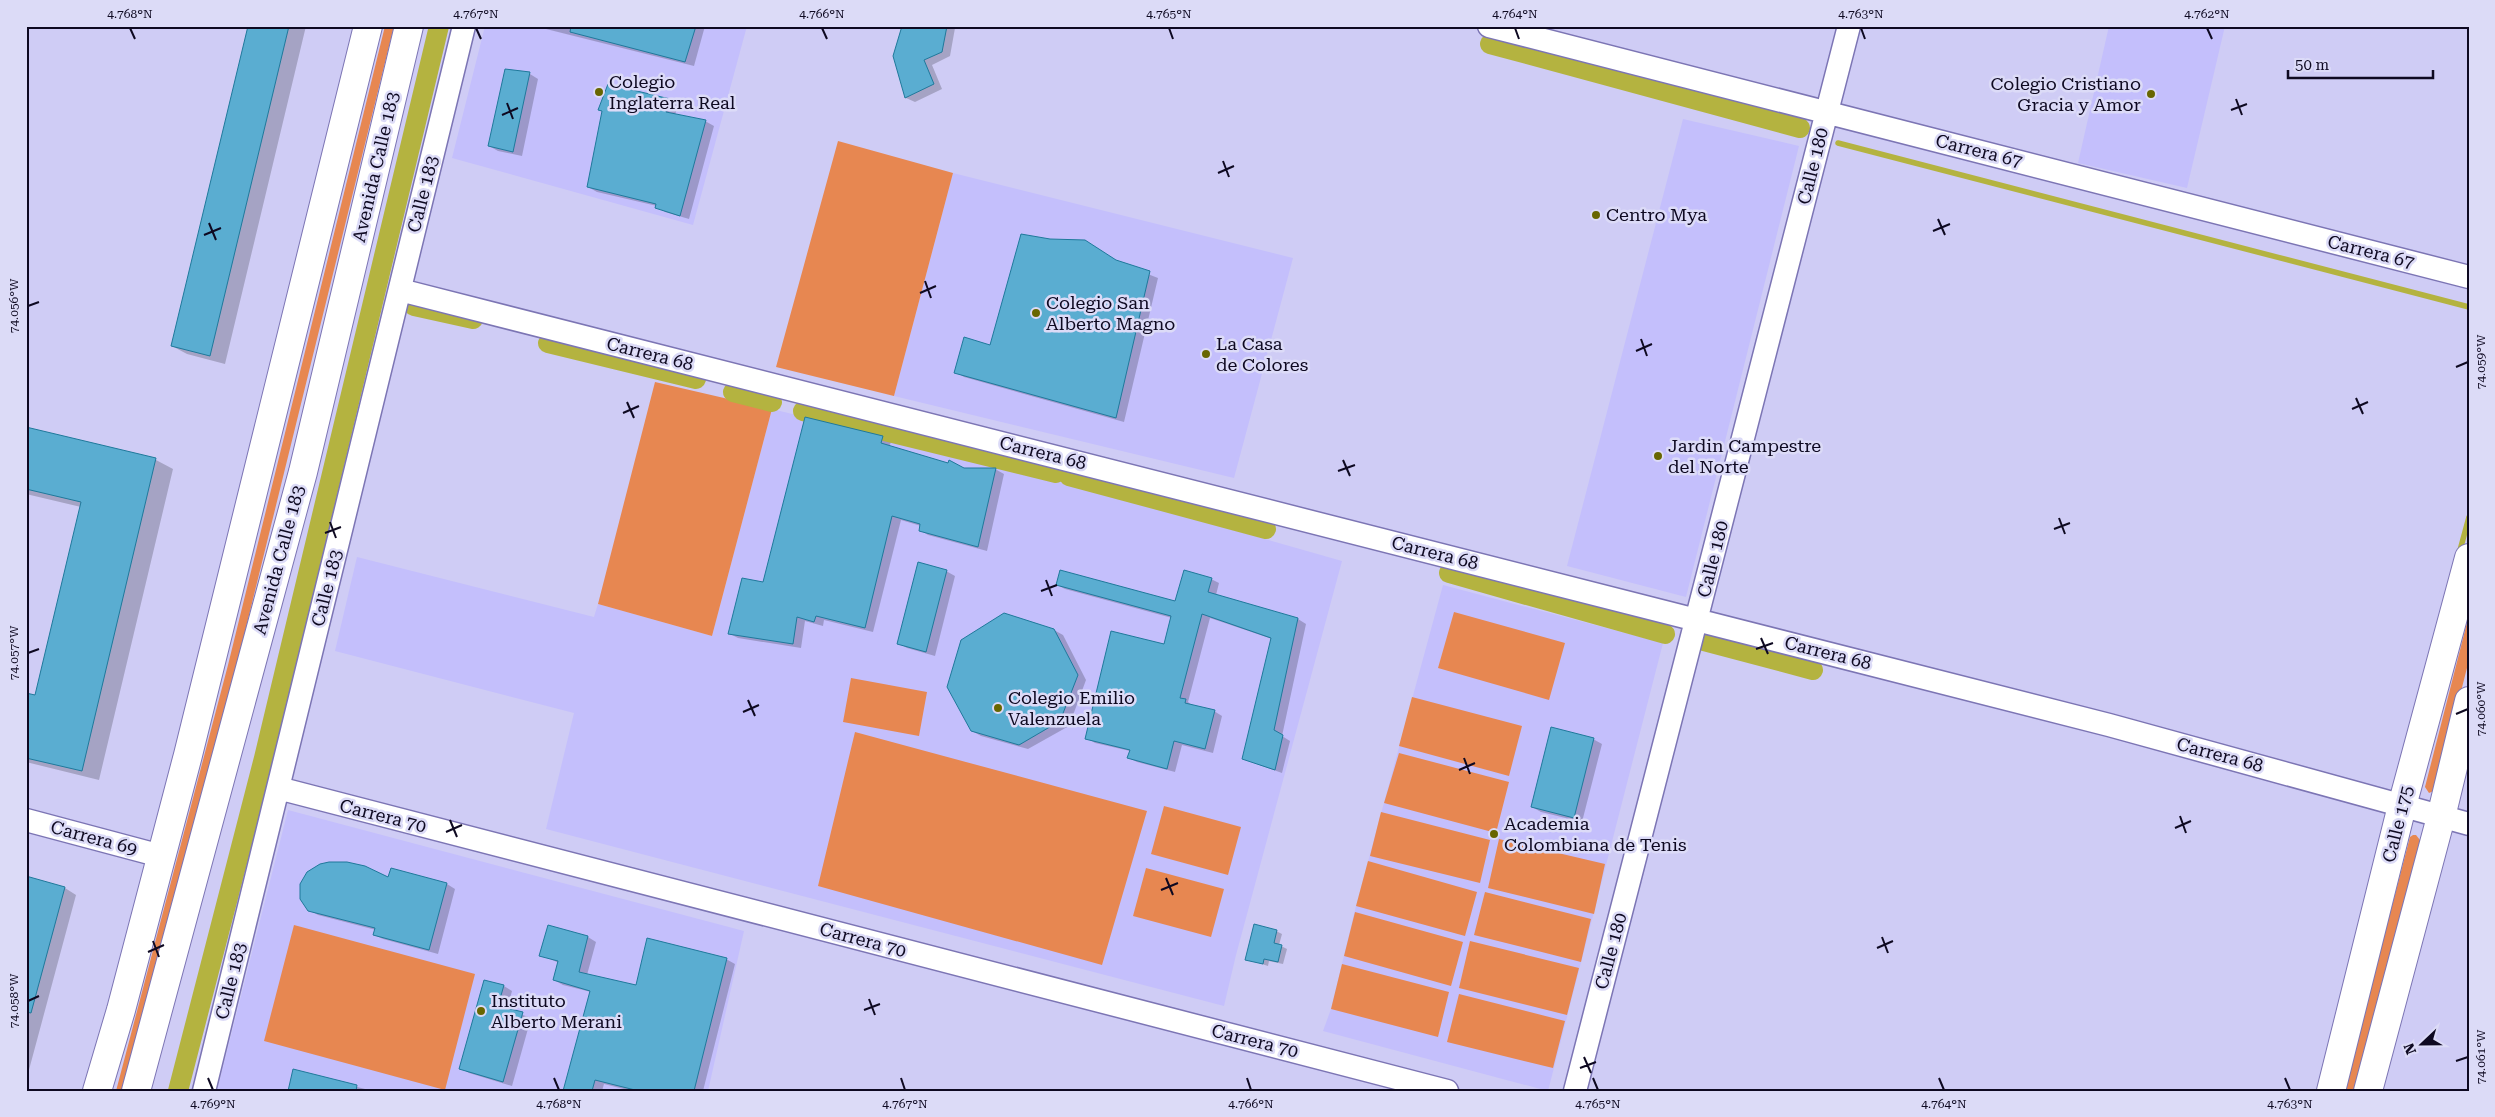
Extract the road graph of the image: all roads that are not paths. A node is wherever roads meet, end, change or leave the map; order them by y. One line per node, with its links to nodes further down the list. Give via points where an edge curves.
1 (368, 26): 17 (main road)
2 (409, 26): 19 (main road, Avenida Calle 183, via 303,472)
3 (464, 26): 8 (street, Calle 183)
4 (1489, 26): 6 (street, Carrera 67)
5 (1849, 26): 6 (street, Calle 180)
6 (1827, 112): 7 (street, Carrera 67); 10 (street, Calle 180)
7 (2469, 277)
8 (400, 290): 10 (street, Carrera 68); 12 (street, Calle 183)
9 (2469, 558): 13 (main road, Calle 175)
10 (1697, 619): 13 (street, Carrera 68, via 2118,728); 22 (street, Calle 180)
11 (2469, 701): 14 (main road)
12 (278, 788): 20 (street, Calle 183); 21 (street, Carrera 70)
13 (2402, 806): 14 (street, Carrera 68); 23 (main road, Calle 175)
14 (2441, 817): 16 (street, Carrera 68); 24 (main road)
15 (26, 820): 17 (street, Carrera 69)
16 (2469, 824)
17 (161, 856): 18 (main road)
18 (97, 1091)
19 (136, 1091)
20 (204, 1091)
21 (1447, 1091)
22 (1575, 1091)
23 (2331, 1091)
24 (2368, 1091)

